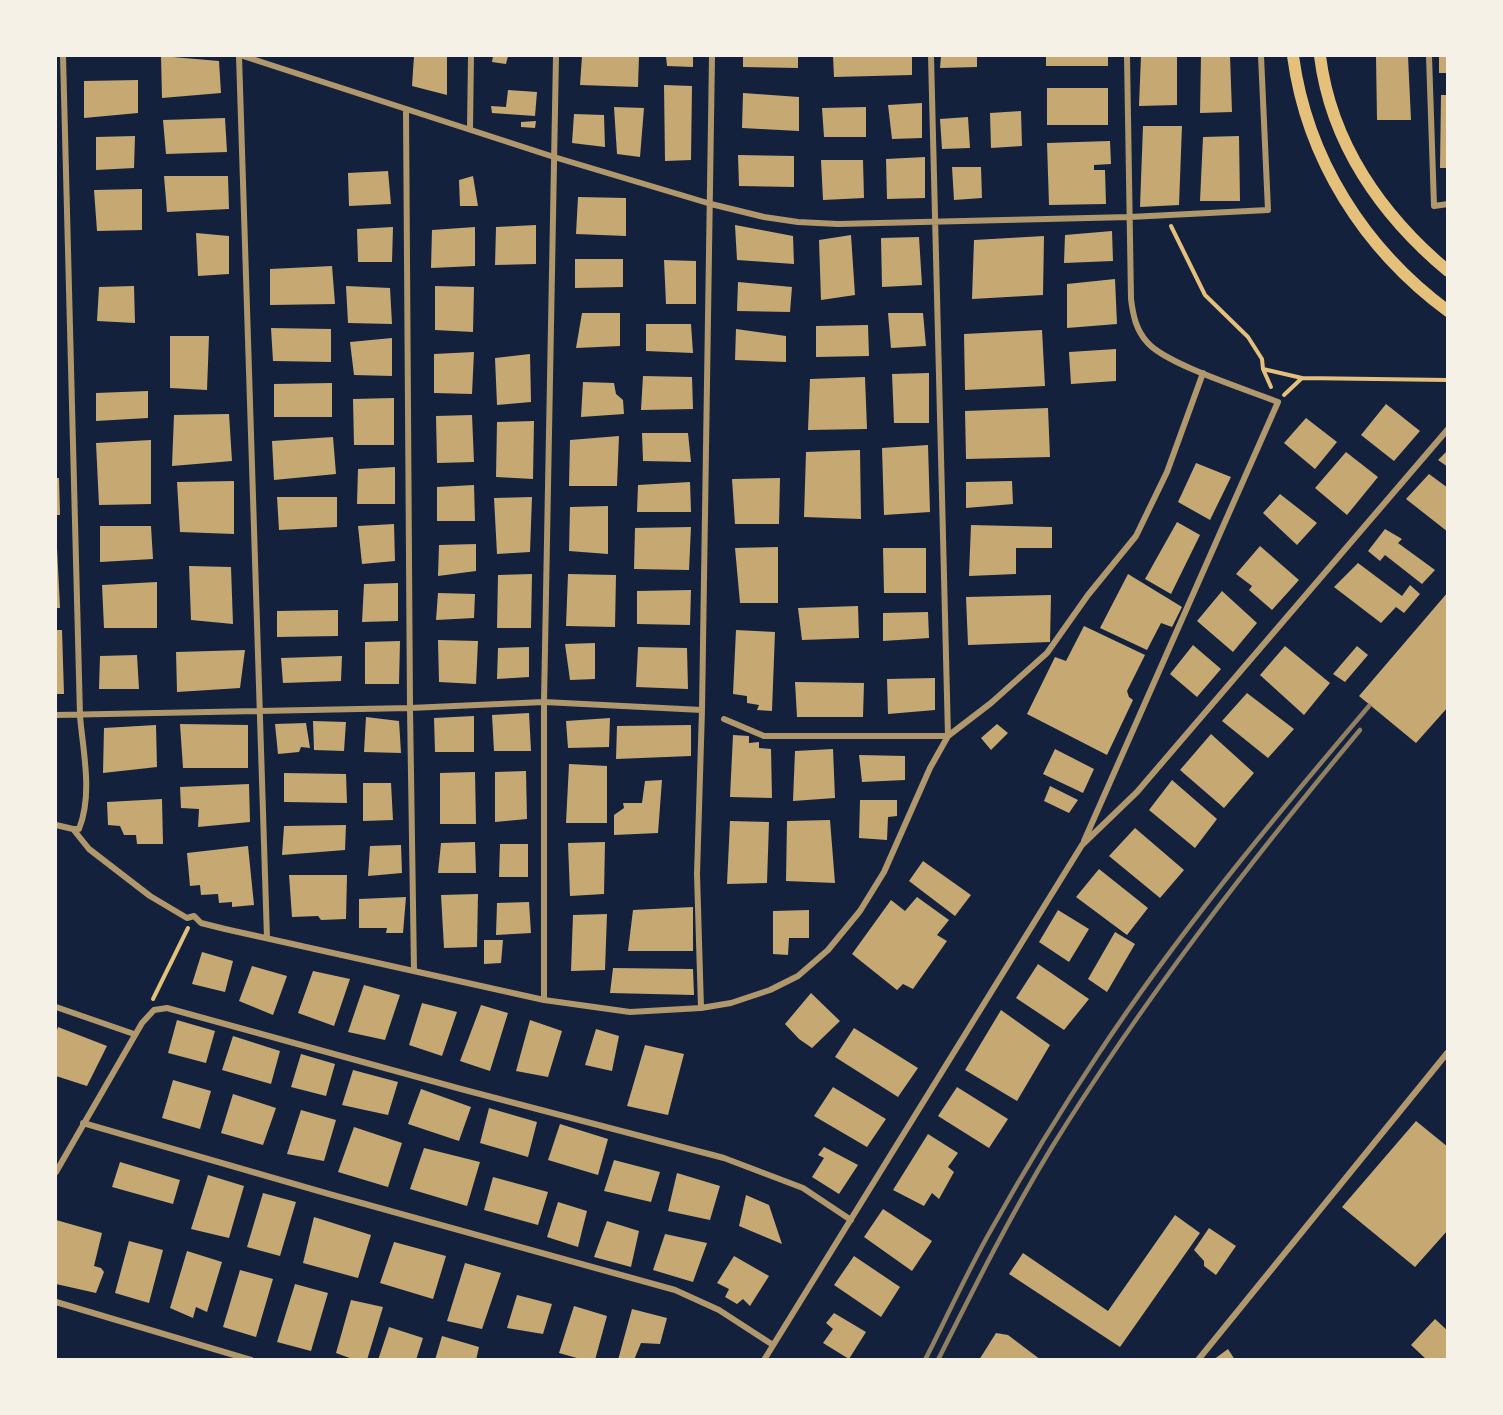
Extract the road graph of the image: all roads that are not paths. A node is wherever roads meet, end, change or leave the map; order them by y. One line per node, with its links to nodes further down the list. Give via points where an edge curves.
1 (63, 56): 28 (street)
2 (241, 56): 12 (street); 25 (street)
3 (471, 56): 13 (street)
4 (556, 56): 14 (street)
5 (712, 56): 15 (street)
6 (931, 56): 18 (street)
7 (1127, 56): 17 (street)
8 (1261, 56): 17 (street, via 1268,210)
9 (1293, 56): 20 (main road, via 1311,131 1344,201 1378,248)
10 (1320, 56): 19 (main road, via 1337,121 1360,170 1408,236)
11 (1429, 56): 16 (street, via 1434,206)
12 (406, 110): 13 (street); 24 (street)
13 (470, 129): 14 (street)
14 (554, 157): 15 (street); 23 (street)
15 (711, 204): 18 (street, via 798,222); 26 (street)
16 (1448, 204)
17 (1130, 217): 18 (street); 21 (street, via 1131,299 1140,332 1151,347)
18 (935, 222): 30 (street)
19 (1448, 271)
20 (1448, 311)
21 (1203, 373): 30 (street, via 1167,472 1136,536 1047,653); 33 (street, via 1278,402)
22 (1448, 429): 33 (street, via 1137,792)
23 (544, 702): 24 (street); 26 (street); 36 (street)
24 (410, 708): 25 (street); 35 (street)
25 (260, 710): 28 (street); 34 (street)
26 (702, 710): 38 (street, via 697,874)
27 (56, 715): 28 (street)
28 (80, 716): 32 (street, via 86,805 79,829)
29 (724, 718): 30 (street, via 764,736)
30 (948, 736): 38 (street, via 884,872 860,911 828,950 798,976 770,990)
31 (56, 825): 32 (street)
32 (73, 829): 34 (street, via 89,849 150,896 187,918 194,916 201,923)
33 (1083, 845): 43 (street)
34 (267, 938): 35 (street)
35 (414, 970): 36 (street)
36 (544, 1000): 38 (street, via 630,1012)
37 (56, 1007): 39 (street)
38 (701, 1008)
39 (134, 1034): 41 (street); 43 (street, via 149,1013 172,1009 724,1158 803,1188)
40 (1448, 1052): 48 (street)
41 (83, 1123): 42 (street); 45 (street, via 675,1290 719,1310)
42 (56, 1172)
43 (851, 1220): 45 (street)
44 (56, 1302): 46 (street)
45 (773, 1345): 47 (street)
46 (251, 1359)
47 (764, 1359)
48 (1198, 1359)

